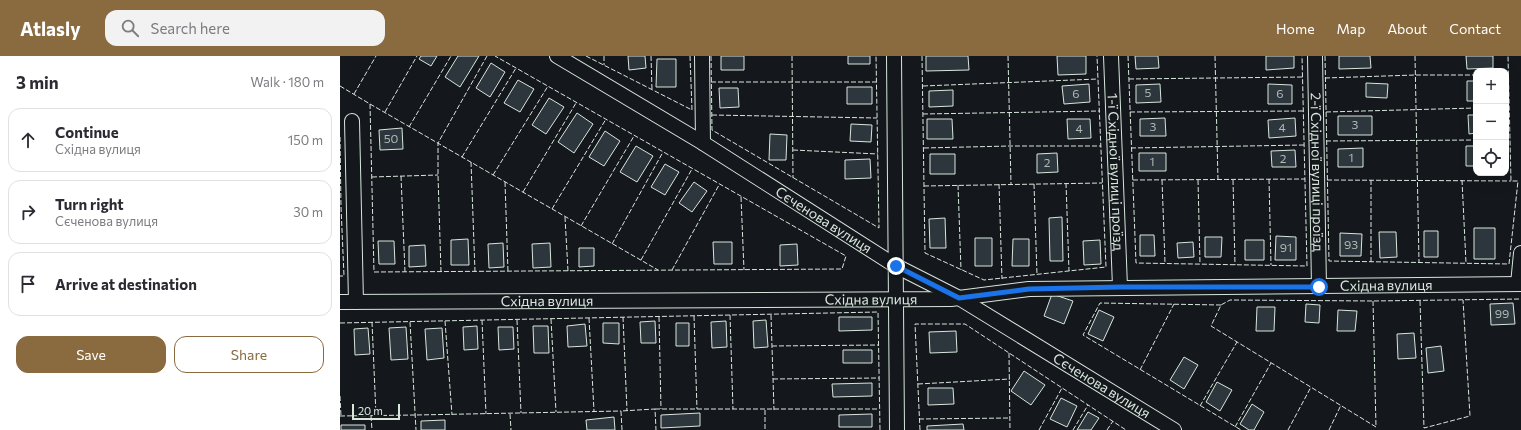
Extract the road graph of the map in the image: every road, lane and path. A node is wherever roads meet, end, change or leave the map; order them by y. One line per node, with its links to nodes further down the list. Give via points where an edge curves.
1 (557, 56): 7 (street, Сєченова вулиця)
2 (702, 56): 7 (street)
3 (894, 56): 9 (street)
4 (1111, 56): 11 (street, 1-ї Східної вулиці проїзд)
5 (1315, 56): 12 (street, 2-ї Східної вулиці проїзд)
6 (352, 121): 16 (street)
7 (703, 143): 9 (street, Сєченова вулиця)
8 (1521, 253): 10 (street)
9 (896, 266): 13 (street, Сєченова вулиця); 14 (street)
10 (1520, 284): 12 (street, Східна вулиця)
11 (1120, 287): 12 (street, Східна вулиця); 13 (street, Східна вулиця, via 1029,289)
12 (1319, 287)
13 (959, 298): 14 (street, Східна вулиця); 18 (street, Сєченова вулиця)
14 (896, 299): 16 (street, Східна вулиця); 17 (street)
15 (340, 302): 16 (street, Східна вулиця)
16 (356, 302)
17 (897, 430)
18 (1174, 430)

